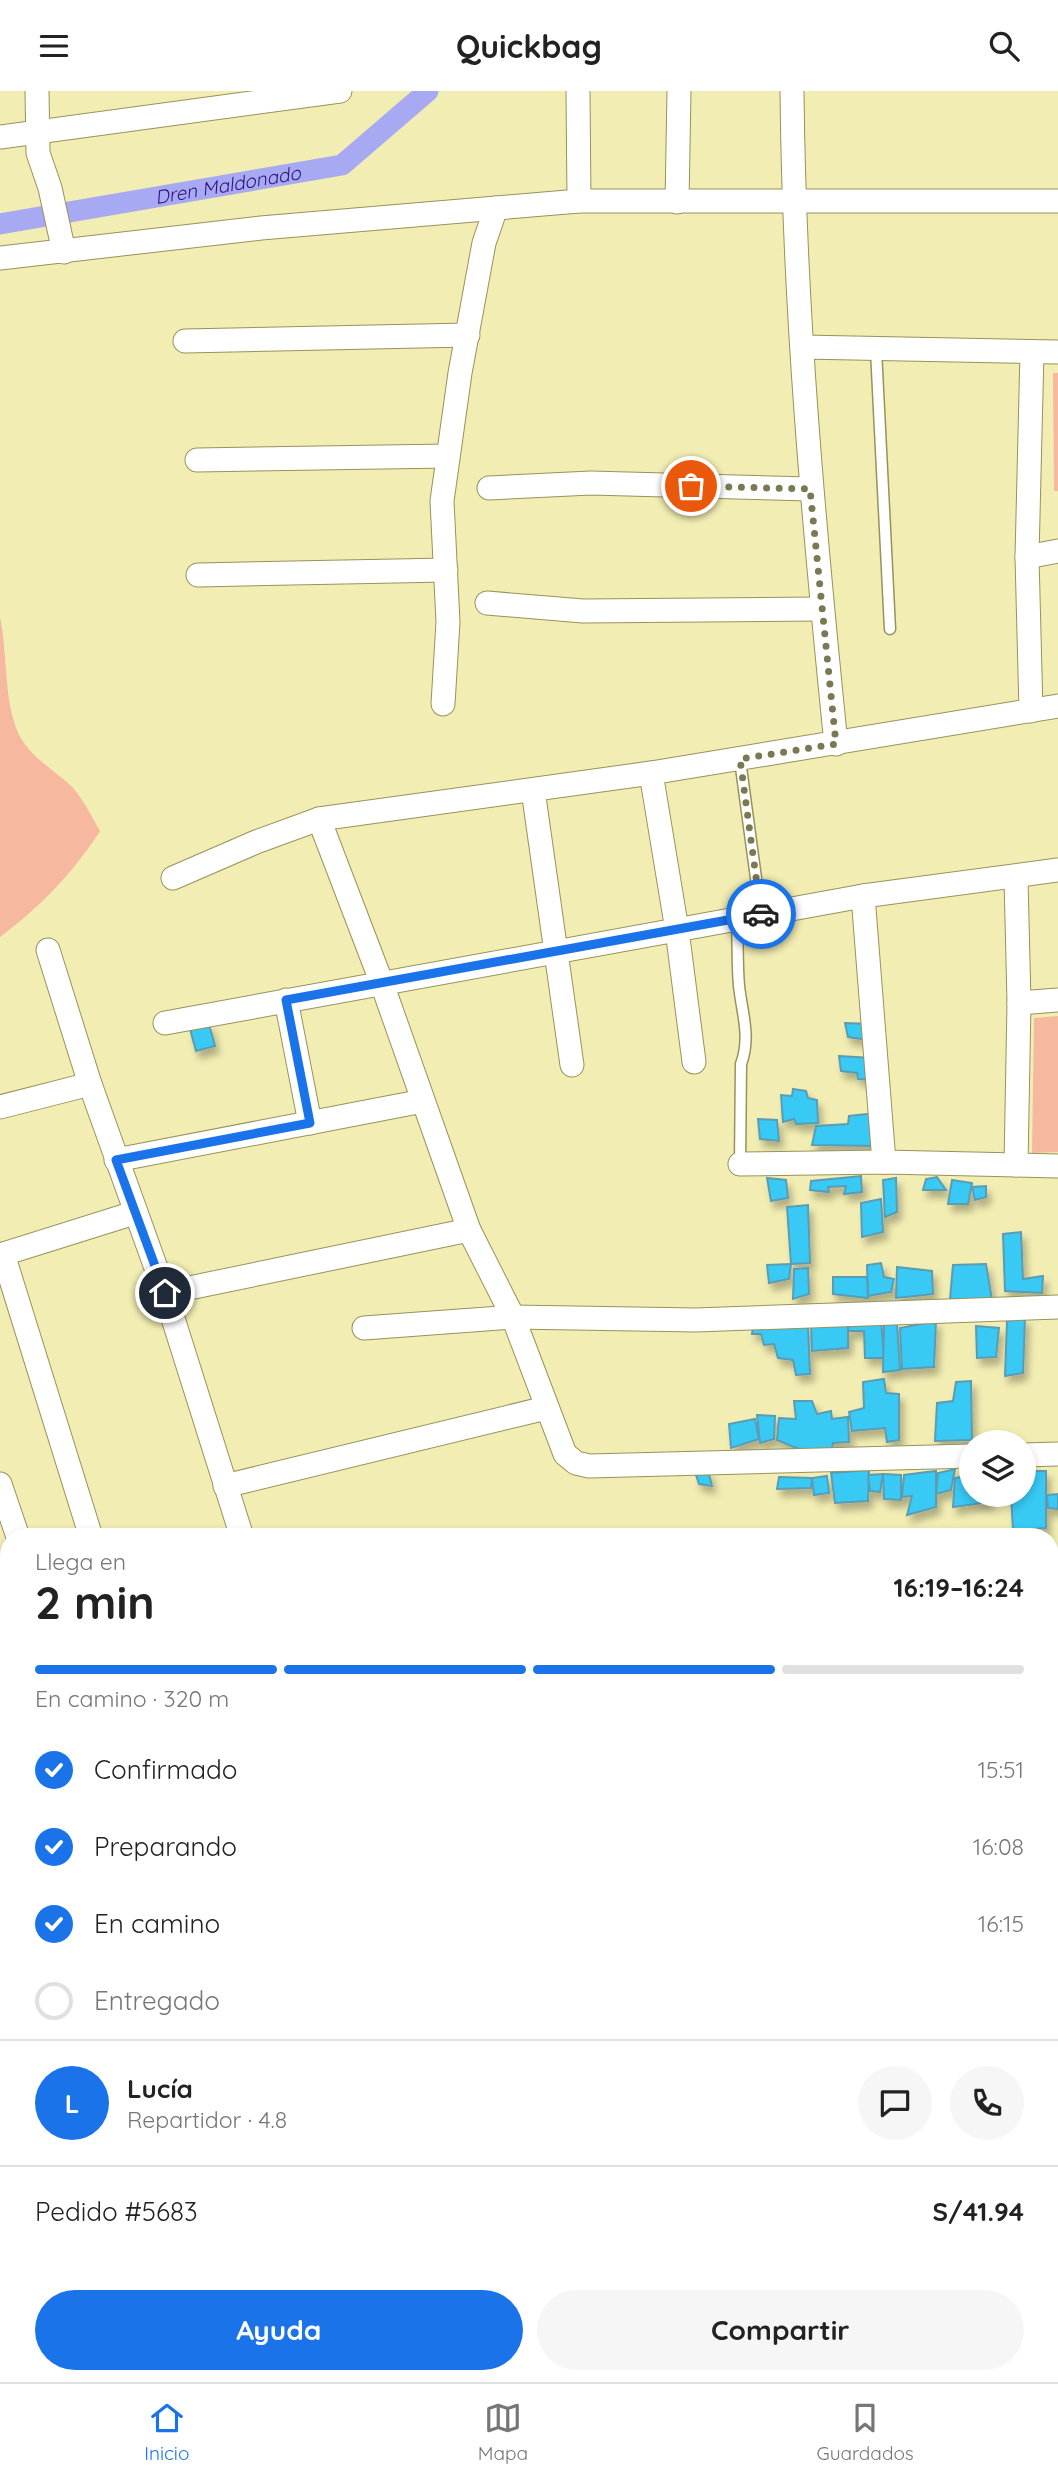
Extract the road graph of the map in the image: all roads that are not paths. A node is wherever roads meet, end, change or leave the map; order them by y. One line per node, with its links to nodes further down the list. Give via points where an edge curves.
1 (37, 91): 7 (street)
2 (340, 91): 6 (street)
3 (578, 91): 10 (street)
4 (679, 91): 12 (street)
5 (792, 91): 9 (street)
6 (239, 97): 7 (street)
7 (37, 131): 8 (street); 14 (street, via 38,153)
8 (0, 137)
9 (793, 200): 11 (street); 12 (street); 18 (street)
10 (579, 201): 12 (street); 13 (street)
11 (1058, 201)
12 (677, 202)
13 (496, 208): 14 (street, via 261,228); 16 (street, via 484,243)
14 (64, 252): 15 (street)
15 (0, 258)
16 (468, 335): 17 (street); 22 (street)
17 (185, 341)
18 (802, 347): 19 (street); 25 (street)
19 (876, 350): 20 (street); 32 (lane)
20 (1032, 352): 21 (street); 27 (street)
21 (1058, 352)
22 (449, 456): 23 (street); 28 (street, via 442,501)
23 (197, 460)
24 (489, 488): 25 (street, via 591,483)
25 (810, 489): 31 (street)
26 (1058, 551): 27 (street)
27 (1027, 557): 35 (street)
28 (446, 570): 29 (street); 33 (street)
29 (198, 575)
30 (487, 603): 31 (street, via 583,611)
31 (822, 609): 36 (street)
32 (890, 629)
33 (443, 704)
34 (1058, 706): 35 (street)
35 (1031, 711): 36 (street)
36 (836, 744): 37 (street)
37 (740, 759): 38 (street); 45 (lane)
38 (651, 773): 39 (street); 47 (street)
39 (533, 790): 40 (street); 49 (street)
40 (319, 819): 42 (street); 50 (street)
41 (1058, 870): 43 (street)
42 (173, 878)
43 (1016, 878): 44 (street); 53 (street)
44 (863, 896): 45 (street); 62 (street)
45 (761, 915): 46 (street)
46 (737, 919): 47 (street); 63 (lane, via 739,986 747,1035 741,1064)
47 (677, 930): 49 (street); 55 (street)
48 (48, 950): 57 (street)
49 (556, 951): 50 (street); 56 (street)
50 (381, 981): 51 (street); 58 (street)
51 (286, 1000): 54 (street); 60 (street)
52 (1058, 1000): 53 (street)
53 (1018, 1003): 64 (street)
54 (165, 1023)
55 (694, 1062)
56 (572, 1065)
57 (90, 1084): 59 (street); 61 (street)
58 (424, 1101): 60 (street); 67 (street)
59 (0, 1107)
60 (310, 1123): 61 (street)
61 (116, 1160): 66 (street)
62 (884, 1162): 63 (street); 64 (street)
63 (740, 1164)
64 (1016, 1164): 65 (street)
65 (1058, 1166)
66 (134, 1213): 68 (street); 69 (street)
67 (469, 1230): 69 (street); 71 (street)
68 (1, 1254): 80 (street)
69 (165, 1293): 78 (street)
70 (1058, 1307): 71 (street, via 696,1319)
71 (513, 1317): 72 (street); 73 (street)
72 (364, 1328)
73 (546, 1408): 76 (street, via 565,1454 576,1463 589,1465); 78 (street)
74 (1058, 1454): 75 (street)
75 (1036, 1455)
76 (959, 1456)
77 (0, 1484): 79 (street)
78 (225, 1486): 81 (street)
79 (15, 1528)
80 (88, 1528)
81 (239, 1528)

